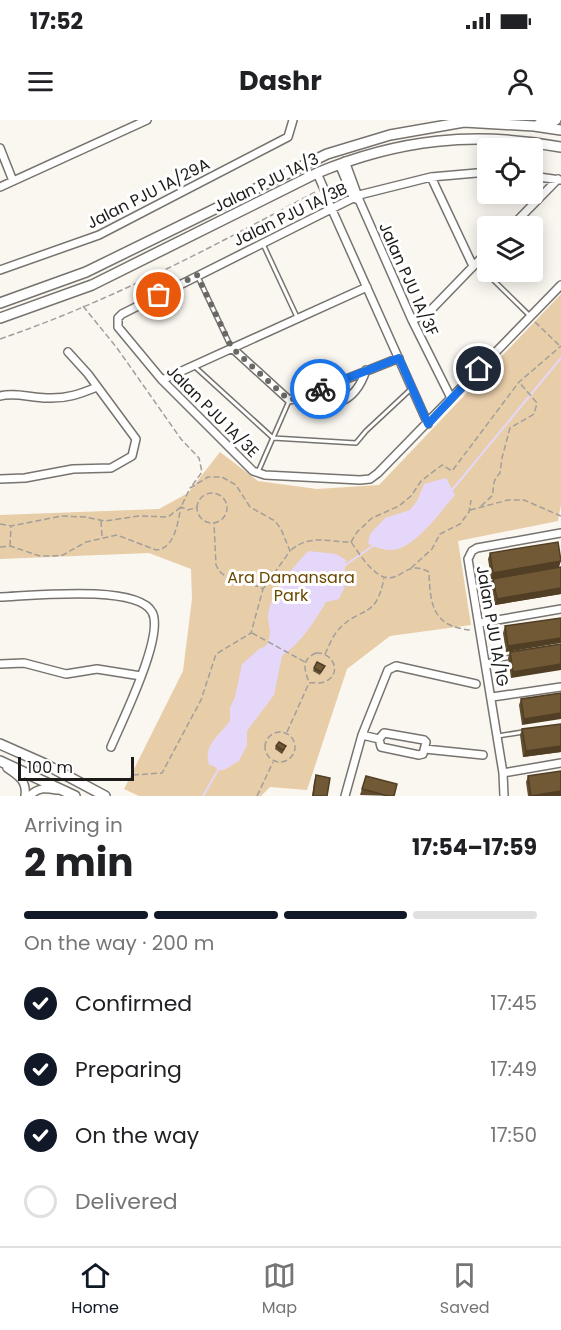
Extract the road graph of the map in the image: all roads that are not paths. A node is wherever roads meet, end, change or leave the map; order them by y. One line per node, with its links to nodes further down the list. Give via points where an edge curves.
1 (147, 120): 15 (street)
2 (293, 120): 24 (street, Jalan PJU 1A/29A, via 288,137 99,235)
3 (556, 120): 5 (street)
4 (440, 123): 5 (street, Jalan PJU 1A/3); 28 (street, Jalan PJU 1A/3, via 327,154 86,272)
5 (534, 126): 6 (street, Jalan PJU 1A/3)
6 (561, 130)
7 (561, 147): 9 (street, Jalan PJU 1A/3, via 523,140 467,138 395,147)
8 (0, 148): 15 (street)
9 (342, 163): 10 (street, Jalan PJU 1A/3); 18 (street, Jalan PJU 1A/3F)
10 (317, 173): 17 (street); 31 (street, Jalan PJU 1A/3, via 92,285)
11 (477, 173): 12 (street, Jalan PJU 1A/3B)
12 (431, 177): 18 (street, Jalan PJU 1A/3B); 23 (street)
13 (543, 178): 14 (street)
14 (560, 180): 20 (street)
15 (14, 181): 16 (street)
16 (0, 187)
17 (324, 188)
18 (357, 198): 19 (street, Jalan PJU 1A/3B); 33 (street, Jalan PJU 1A/3F)
19 (331, 206): 21 (street, Jalan PJU 1A/3B); 27 (street)
20 (522, 216)
21 (262, 242): 25 (street, Jalan PJU 1A/3B); 29 (lane)
22 (477, 262): 23 (street)
23 (474, 265): 30 (lane); 33 (street, via 427,314)
24 (0, 270)
25 (197, 275): 32 (street, Jalan PJU 1A/3B); 34 (lane)
26 (561, 285): 30 (street, Jalan PJU 1A/3E)
27 (367, 287): 29 (street); 36 (street)
28 (0, 303)
29 (298, 317): 34 (street)
30 (530, 317): 44 (street, Jalan PJU 1A/3E)
31 (0, 318)
32 (118, 318): 39 (street, Jalan PJU 1A/3E, via 118,327)
33 (412, 320): 44 (street, Jalan PJU 1A/3F)
34 (232, 348): 37 (street); 45 (street)
35 (68, 352): 40 (street)
36 (399, 358): 38 (street); 41 (street)
37 (193, 365): 39 (street); 47 (lane)
38 (366, 370): 43 (street); 43 (street, via 359,387 341,402 315,405)
39 (162, 380): 48 (street, Jalan PJU 1A/3E)
40 (97, 387): 42 (street, via 73,397); 49 (street, via 136,439 132,456 111,468)
41 (412, 388): 46 (street); 47 (lane, via 356,442)
42 (0, 396)
43 (298, 398): 45 (street)
44 (451, 398): 46 (street, Jalan PJU 1A/3E)
45 (289, 400): 47 (lane)
46 (428, 424): 48 (street, Jalan PJU 1A/3E, via 370,479)
47 (273, 438): 48 (lane)
48 (258, 473)
49 (0, 479)
50 (561, 533): 52 (street, Jalan PJU 1A/1G, via 472,550 468,559)
51 (495, 583): 52 (lane)
52 (473, 587): 55 (street, Jalan PJU 1A/1G)
53 (0, 597): 59 (street, via 108,594 148,606 153,613 153,643)
54 (561, 609): 55 (street)
55 (480, 623): 57 (street, Jalan PJU 1A/1G)
56 (518, 656): 57 (lane)
57 (486, 662): 62 (street, Jalan PJU 1A/1G)
58 (0, 664): 59 (street, via 24,663 66,674 97,669)
59 (141, 676): 68 (street)
60 (476, 684): 64 (street, via 392,667)
61 (561, 687): 62 (street)
62 (492, 698): 65 (street, Jalan PJU 1A/1G)
63 (530, 731): 65 (lane)
64 (362, 735): 66 (street); 77 (street)
65 (498, 736): 73 (street, Jalan PJU 1A/1G)
66 (380, 739): 69 (street, via 381,747 419,756); 69 (street, via 384,733 424,740)
67 (0, 744): 76 (street)
68 (111, 747)
69 (425, 749): 70 (street)
70 (483, 755)
71 (0, 762): 74 (street); 75 (street, via 22,779)
72 (561, 763): 73 (street)
73 (504, 773): 78 (street, Jalan PJU 1A/1G)
74 (72, 794): 75 (street, via 44,788)
75 (27, 796)
76 (105, 796)
77 (345, 796)
78 (504, 796)

